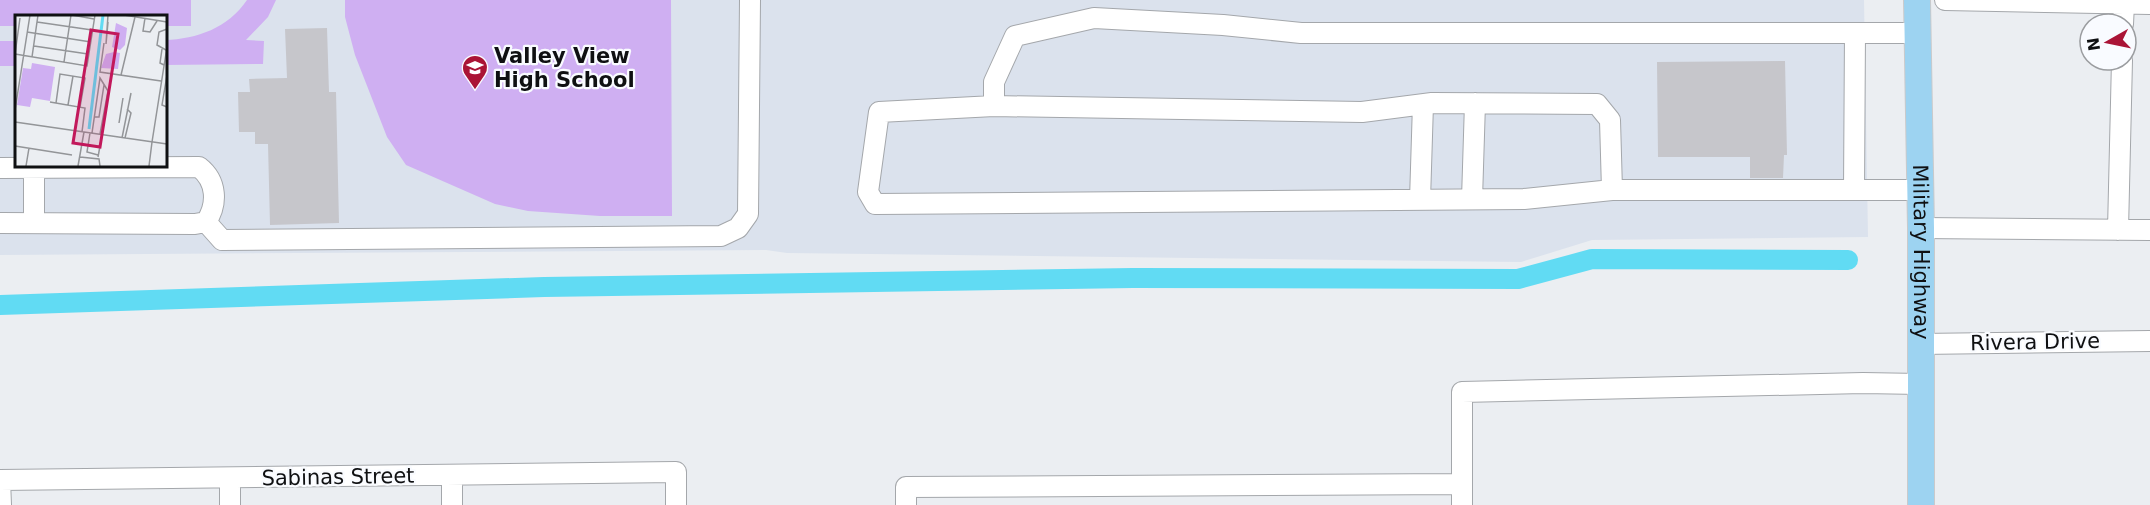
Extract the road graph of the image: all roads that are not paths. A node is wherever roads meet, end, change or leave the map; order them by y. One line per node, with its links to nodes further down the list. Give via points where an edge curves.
1 (750, 0): 20 (street, via 748,214 738,228 721,236 222,240)
2 (1917, 0): 8 (main road, Military Highway)
3 (1945, 0): 5 (street)
4 (2150, 4): 6 (street)
5 (2098, 12)
6 (2129, 12)
7 (1855, 33): 8 (street); 12 (street, via 1301,33 1094,18 1015,36 994,82); 16 (street)
8 (1917, 33): 17 (main road, Military Highway)
9 (2122, 72): 24 (street)
10 (1475, 103): 11 (street); 15 (street, via 1596,104 1610,120); 18 (street)
11 (1423, 104): 12 (street, via 1362,112); 19 (street)
12 (994, 106): 19 (street, via 879,112 868,192 875,204)
13 (0, 168): 14 (street)
14 (34, 168): 20 (street, via 199,167 209,175 214,190 213,211); 22 (street)
15 (1612, 190): 16 (street); 18 (street, via 1524,199)
16 (1854, 190): 17 (street)
17 (1920, 190): 23 (main road, Military Highway)
18 (1472, 199): 19 (street)
19 (1420, 200)
20 (206, 222): 22 (street)
21 (0, 223): 22 (street)
22 (34, 223)
23 (1921, 228): 24 (street); 27 (main road, Military Highway)
24 (2118, 230): 25 (street)
25 (2150, 230)
26 (2150, 341): 27 (street, Rivera Drive)
27 (1920, 344): 28 (main road, Military Highway)
28 (1920, 384): 32 (street, via 1462,392); 39 (main road, Military Highway)
29 (452, 475): 30 (street, Sabinas Street); 35 (street); 36 (street, Sabinas Street, via 676,472)
30 (230, 478): 31 (street, Sabinas Street); 34 (street)
31 (0, 480): 33 (street)
32 (1462, 484): 37 (street, via 906,487); 38 (street)
33 (1, 505)
34 (230, 505)
35 (452, 505)
36 (676, 505)
37 (906, 505)
38 (1462, 505)
39 (1921, 505)

